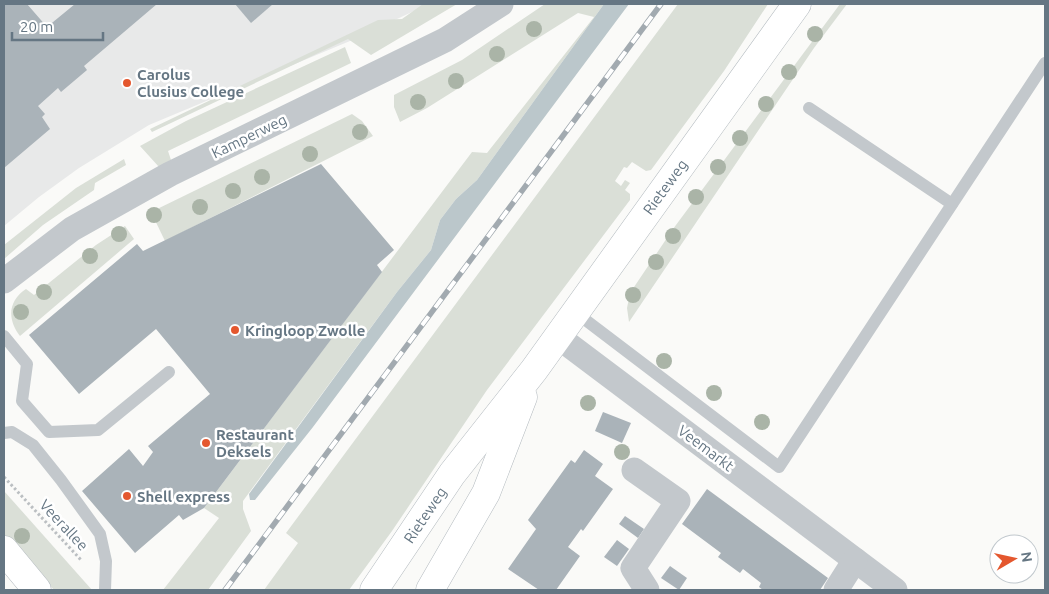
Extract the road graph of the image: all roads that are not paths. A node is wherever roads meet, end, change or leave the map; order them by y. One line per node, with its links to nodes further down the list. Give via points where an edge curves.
1 (501, 4): 6 (street, Kamperweg, via 445,40 146,188 72,229)
2 (797, 4): 7 (main road, Rieteweg)
3 (1045, 64): 5 (lane)
4 (810, 108): 5 (lane)
5 (952, 204): 7 (lane, via 779,467)
6 (4, 281)
7 (575, 312): 9 (main road, Rieteweg)
8 (4, 336): 12 (lane, via 27,364 22,401)
9 (557, 336): 10 (main road, Rieteweg); 17 (street, Veemarkt)
10 (534, 370): 20 (main road, Rieteweg, via 452,474); 21 (main road, Rieteweg, via 486,494)
11 (170, 372): 12 (lane, via 98,430)
12 (49, 432): 14 (lane)
13 (8, 433): 14 (lane)
14 (33, 446): 19 (lane, via 100,534 106,561)
15 (634, 470): 22 (street, via 678,501 633,568)
16 (4, 550): 18 (main road)
17 (855, 560): 23 (street); 24 (street, Veemarkt)
18 (37, 590)
19 (105, 590)
20 (374, 590)
21 (430, 590)
22 (647, 590)
23 (836, 590)
24 (895, 590)

